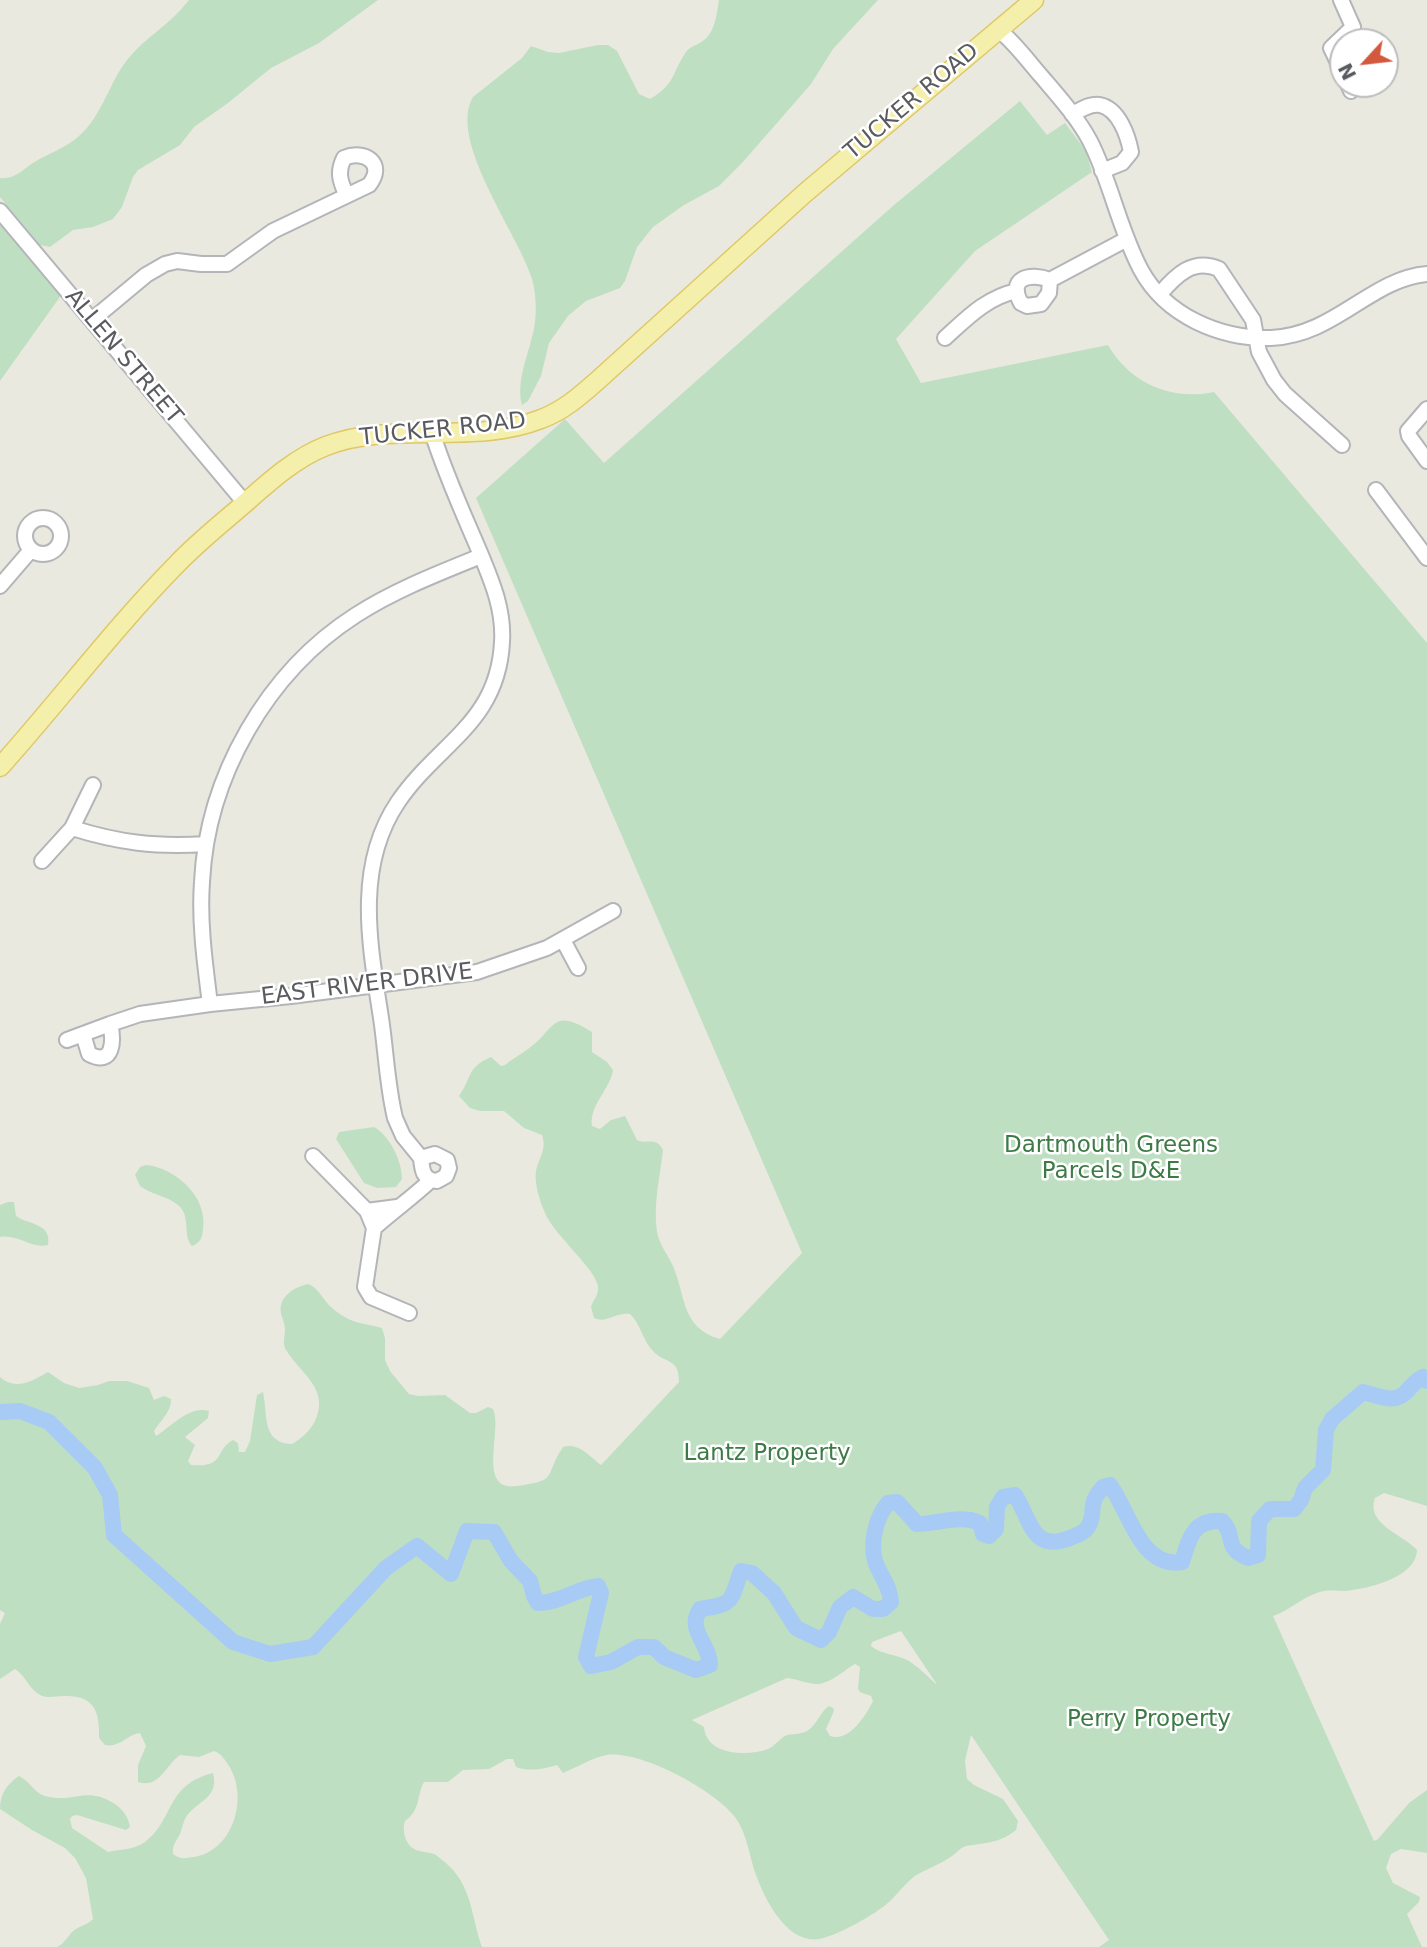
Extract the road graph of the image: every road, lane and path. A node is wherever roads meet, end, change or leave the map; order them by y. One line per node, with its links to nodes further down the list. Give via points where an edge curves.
1 (1034, 0): 4 (main road, TUCKER ROAD)
2 (1341, 0): 3 (street)
3 (1352, 28)
4 (999, 30): 5 (street); 18 (main road, TUCKER ROAD, via 805,193 569,404 522,425)
5 (1072, 114): 6 (street); 6 (street, via 1101,105 1128,136 1131,152 1122,163)
6 (1102, 171): 9 (street)
7 (346, 194): 14 (street, via 266,236 227,264 165,264)
8 (0, 211): 14 (street, ALLEN STREET)
9 (1127, 239): 11 (street); 13 (street, via 1141,271)
10 (1427, 274): 15 (street, via 1396,282 1321,326 1291,335)
11 (1050, 280): 12 (street, via 1032,275); 12 (street, via 1046,300 1035,307 1021,303)
12 (1017, 291): 16 (street, via 995,298)
13 (1160, 294): 15 (street, via 1204,326); 15 (street, via 1190,267 1219,269 1253,320)
14 (92, 320): 22 (street, ALLEN STREET)
15 (1255, 337): 19 (street, via 1264,363 1285,394)
16 (945, 338)
17 (1427, 409): 20 (street, via 1408,431)
18 (432, 432): 22 (main road, TUCKER ROAD, via 328,445); 24 (street)
19 (1342, 445)
20 (1427, 461)
21 (1376, 490): 25 (street)
22 (245, 503): 27 (main road, TUCKER ROAD, via 165,577)
23 (31, 550): 26 (street)
24 (481, 556): 30 (street, via 369,607 303,659 262,709 235,754 219,791); 35 (street, via 500,612 499,667 480,712 406,791 377,841 368,886)
25 (1427, 558)
26 (0, 586)
27 (0, 767)
28 (93, 785): 29 (street)
29 (72, 828): 30 (street, via 138,845); 31 (street)
30 (206, 844): 36 (street, via 202,912)
31 (42, 861)
32 (612, 911): 33 (street, EAST RIVER DRIVE)
33 (563, 940): 34 (street); 35 (street, EAST RIVER DRIVE, via 477,972)
34 (578, 968)
35 (376, 985): 36 (street, EAST RIVER DRIVE); 41 (street, via 395,1118)
36 (210, 1004): 37 (street, EAST RIVER DRIVE, via 140,1014)
37 (110, 1024): 38 (street, EAST RIVER DRIVE); 38 (street, via 113,1044 102,1057 89,1054)
38 (83, 1034): 39 (street, EAST RIVER DRIVE)
39 (67, 1040)
40 (313, 1156): 44 (street)
41 (421, 1158): 42 (street, via 423,1173); 42 (street, via 435,1154 448,1162 446,1177)
42 (431, 1180): 43 (street)
43 (397, 1207): 44 (street); 45 (street)
44 (366, 1210): 45 (street)
45 (374, 1228): 46 (street, via 365,1287 371,1297)
46 (410, 1313)

